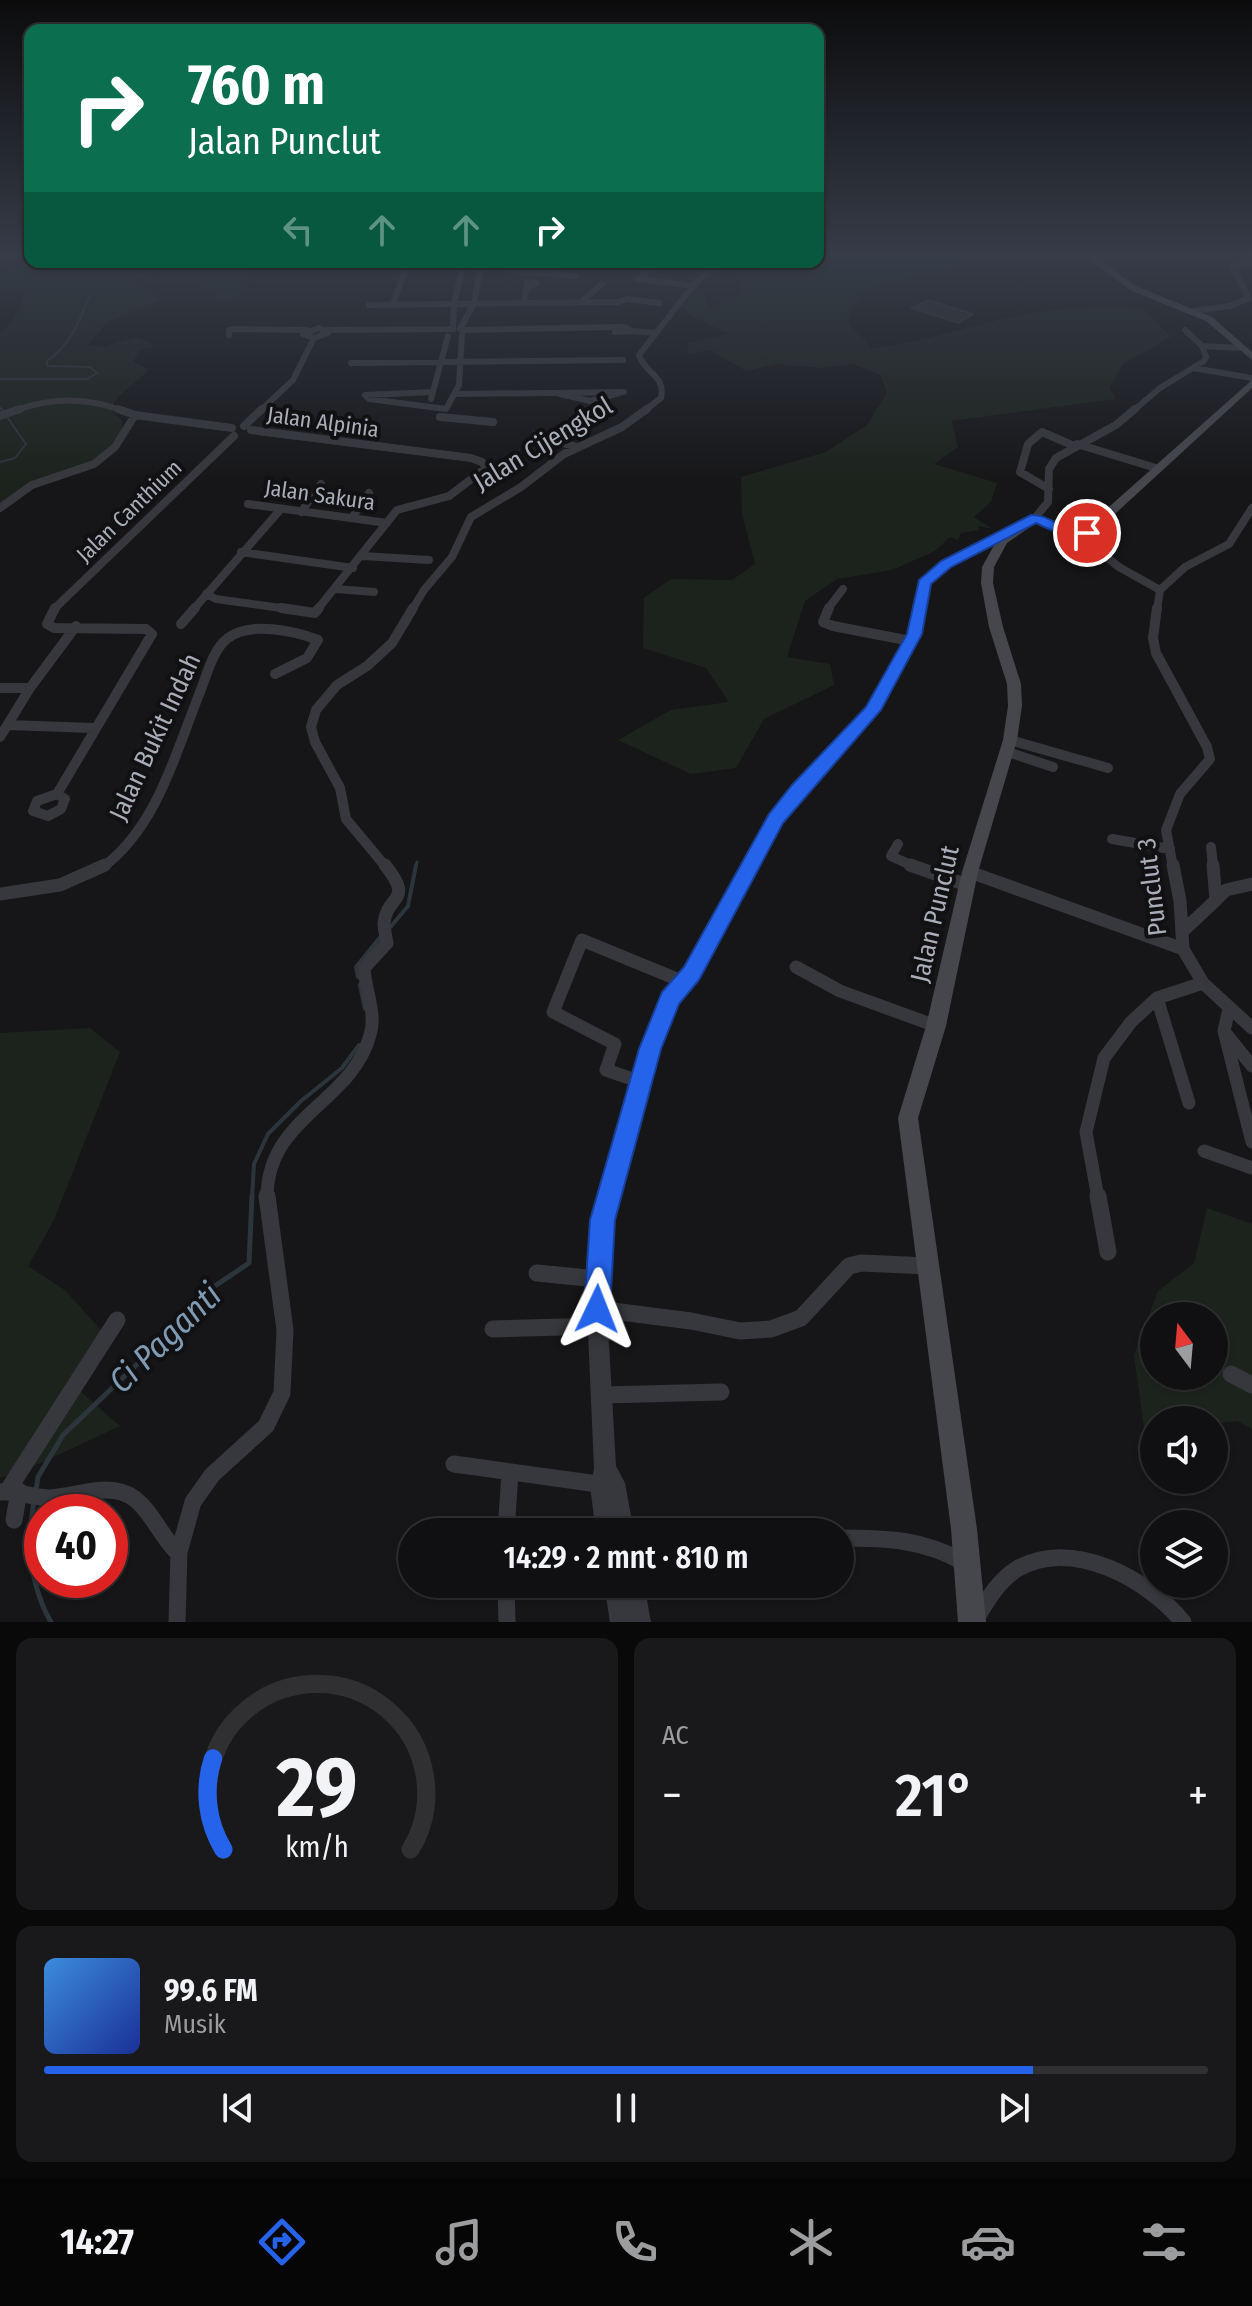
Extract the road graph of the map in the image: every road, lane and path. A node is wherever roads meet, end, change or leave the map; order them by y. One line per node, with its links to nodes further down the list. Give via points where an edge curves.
1 (652, 330): 32 (street, Jalan Cijengkol, via 639,355 661,380 661,398 622,427)
2 (232, 331): 8 (street, via 227,334)
3 (255, 331): 8 (street)
4 (564, 331): 7 (street)
5 (1186, 331): 9 (street)
6 (1219, 331): 10 (main road)
7 (456, 332): 8 (street); 13 (street); 14 (street)
8 (309, 335): 28 (street, via 293,380)
9 (1202, 346): 10 (street); 16 (street, via 1206,357)
10 (1242, 348): 11 (main road)
11 (1252, 357)
12 (623, 360): 14 (street)
13 (443, 362): 14 (street); 15 (street); 18 (street)
14 (462, 362): 20 (street)
15 (351, 363)
16 (1193, 368): 17 (street); 31 (street, via 1116,425)
17 (1252, 381): 33 (main road)
18 (433, 392): 21 (street); 21 (street, via 365,396)
19 (557, 392): 19 (street, via 622,391 624,392 590,401); 20 (street)
20 (456, 394): 22 (street)
21 (428, 407): 22 (street)
22 (446, 409): 25 (street)
23 (0, 415): 24 (street, Jalan Alpinia, via 49,398 83,397 112,401)
24 (135, 415): 29 (street, Jalan Alpinia); 38 (street, via 115,447 94,464 32,485)
25 (440, 417): 26 (street); 27 (street)
26 (493, 422)
27 (432, 425)
28 (248, 428): 29 (street); 45 (street, Jalan Alpinia, via 471,458 486,468 449,496 400,508)
29 (233, 432): 61 (street, Jalan Canthium, via 50,613 48,626)
30 (535, 435): 32 (street)
31 (1075, 445): 33 (street); 35 (street, via 1049,469); 35 (street, via 1042,432 1028,444 1020,472)
32 (577, 447): 118 (street, Jalan Cijengkol, via 471,517 452,557 424,590 392,643 337,685 316,710 311,727 315,742 340,788 346,819 398,881 399,896 385,931 387,943 364,968 373,1020 368,1047 350,1075 279,1145 268,1170 267,1226 285,1330 282,1394 269,1423 203,1486 185,1519)
33 (1156, 468): 48 (main road, via 1087,533)
34 (321, 484): 41 (street)
35 (1049, 489): 44 (street, via 1048,502)
36 (369, 493): 43 (street)
37 (248, 504): 40 (street, Jalan Sakura)
38 (0, 508)
39 (1252, 508): 46 (street)
40 (280, 510): 41 (street, Jalan Sakura); 49 (street)
41 (301, 512): 43 (street, Jalan Sakura)
42 (1252, 516): 46 (street)
43 (352, 518): 45 (street, Jalan Sakura)
44 (1035, 518): 47 (main road, Jalan Punclut); 48 (main road)
45 (387, 523): 50 (street)
46 (1243, 523): 55 (street, via 1229,544 1185,567)
47 (1011, 532): 63 (street, via 931,574 921,593); 70 (main road, Jalan Punclut, via 994,553 987,583 1014,684)
48 (1078, 535): 55 (street)
49 (241, 552): 52 (street); 57 (street)
50 (362, 556): 51 (street); 52 (street)
51 (429, 560)
52 (353, 568): 53 (street)
53 (336, 589): 56 (street); 59 (street, via 315,613)
54 (843, 589): 63 (street, via 823,622)
55 (1160, 590): 77 (street, Punclut 3, via 1153,638 1159,661 1210,759 1180,794 1166,830)
56 (374, 592)
57 (206, 594): 58 (street); 60 (street)
58 (270, 608): 59 (street); 62 (street)
59 (283, 610): 62 (street)
60 (181, 624)
61 (78, 628): 66 (street); 68 (street, via 146,629 152,634)
62 (261, 628): 64 (street, via 318,640 296,666); 80 (street, Jalan Bukit Indah, via 234,634 221,647 149,812 116,857 71,882)
63 (911, 641): 85 (street, via 872,710 776,819)
64 (275, 674)
65 (0, 688): 66 (street)
66 (30, 688): 67 (street)
67 (8, 725): 68 (street); 69 (street)
68 (94, 728): 73 (street)
69 (0, 737)
70 (1007, 745): 71 (street); 72 (street); 78 (main road, Jalan Punclut)
71 (1053, 767)
72 (1108, 768)
73 (57, 794)
74 (1112, 839): 77 (street)
75 (898, 844): 78 (street, via 891,856 898,861)
76 (1211, 847): 81 (street)
77 (1170, 849): 82 (street, Punclut 3)
78 (969, 878): 83 (street); 89 (main road, Jalan Punclut)
79 (1252, 884): 81 (street, via 1226,890)
80 (0, 894)
81 (1216, 900): 82 (street)
82 (1183, 931): 83 (street, Punclut 3)
83 (1183, 949): 86 (street, Punclut 3)
84 (796, 967): 89 (street, via 840,991)
85 (684, 982): 93 (street, via 670,998); 93 (street, via 582,940 553,1012 615,1044 606,1070)
86 (1203, 983): 87 (street); 88 (street, Punclut 3)
87 (1157, 998): 94 (street); 98 (street, via 1104,1058 1086,1132)
88 (1229, 1009): 90 (street, Punclut 3); 91 (street)
89 (936, 1026): 99 (main road, Jalan Punclut, via 908,1118)
90 (1252, 1028)
91 (1224, 1031): 92 (street); 95 (street)
92 (1252, 1066)
93 (641, 1082): 101 (street, via 603,1220)
94 (1189, 1103)
95 (1252, 1142)
96 (1204, 1151): 97 (street)
97 (1252, 1168)
98 (1108, 1252)
99 (931, 1266): 102 (street, via 849,1266 801,1318 771,1329); 119 (main road, Jalan Punclut)
100 (537, 1273): 101 (street)
101 (598, 1279): 102 (street)
102 (597, 1318): 104 (street); 108 (street)
103 (117, 1320): 112 (street)
104 (493, 1329)
105 (1231, 1374): 106 (street)
106 (1252, 1385)
107 (721, 1392): 108 (street)
108 (603, 1395): 111 (street)
109 (454, 1464): 110 (street)
110 (510, 1473): 111 (street); 113 (street)
111 (606, 1479): 114 (street); 115 (street)
112 (18, 1492): 116 (street); 118 (street, via 127,1493)
113 (507, 1518)
114 (607, 1518)
115 (618, 1518)
116 (14, 1520)
117 (854, 1538): 119 (street, via 922,1540)
118 (178, 1553): 124 (street, Jalan Cijengkol)
119 (965, 1563): 127 (main road, Jalan Punclut)
120 (506, 1598): 123 (street)
121 (625, 1598): 125 (street)
122 (631, 1598): 126 (street)
123 (507, 1621)
124 (177, 1622)
125 (622, 1622)
126 (639, 1622)
127 (973, 1622): 128 (street, via 1019,1567 1080,1561 1131,1576 1161,1595)
128 (1183, 1622)

